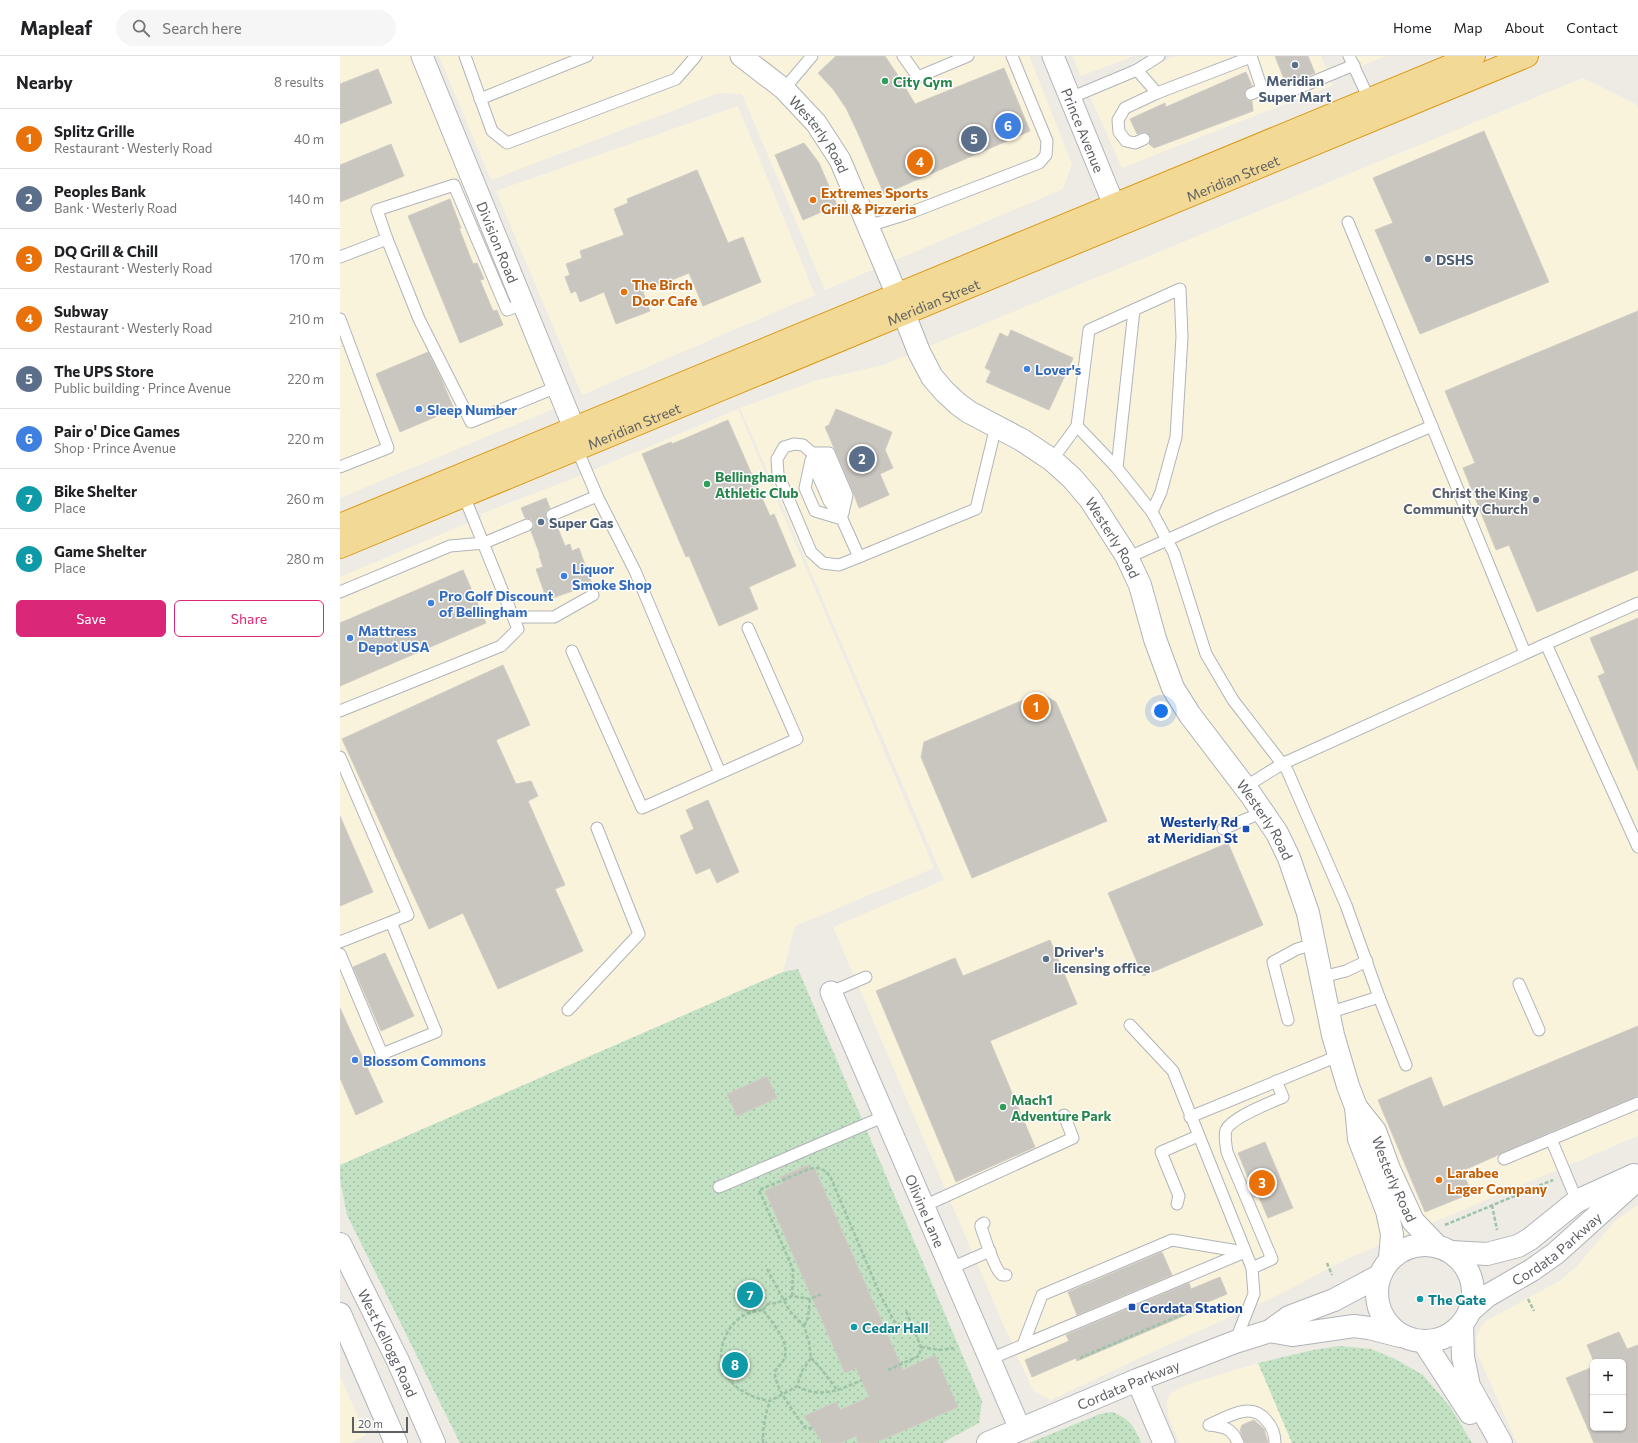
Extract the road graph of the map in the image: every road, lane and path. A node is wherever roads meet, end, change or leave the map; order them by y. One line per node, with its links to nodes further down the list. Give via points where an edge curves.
1 (422, 56): 31 (street, Division Road)
2 (465, 56): 22 (lane)
3 (588, 56): 22 (lane)
4 (696, 56): 22 (lane, via 676,79 508,143 492,131)
5 (741, 56): 17 (street, Westerly Road)
6 (812, 56): 17 (lane)
7 (903, 56): 8 (lane, via 918,77)
8 (968, 56)
9 (1012, 56): 27 (lane, via 1047,141 1046,155 1039,163 907,214)
10 (1053, 56): 21 (street, Prince Avenue)
11 (1159, 56): 16 (lane)
12 (1474, 56): 23 (highway, Meridian Street)
13 (1528, 56): 30 (highway, Meridian Street)
14 (1251, 57): 18 (lane); 19 (lane)
15 (1352, 60): 18 (lane, via 1291,91); 23 (lane)
16 (1137, 70): 19 (lane); 21 (lane)
17 (784, 89): 27 (street, Westerly Road, via 816,124 840,160)
18 (1262, 89): 20 (lane)
19 (1157, 93): 24 (lane, via 1125,108 1118,120 1120,132 1126,141 1135,143)
20 (1251, 94)
21 (1070, 98): 25 (street, Prince Avenue)
22 (480, 99)
23 (1369, 99): 25 (highway, Meridian Street)
24 (1144, 139)
25 (1114, 205): 30 (highway, via 1098,222 1075,232); 32 (highway, Meridian Street)
26 (1348, 222): 38 (lane)
27 (868, 226): 32 (street, Westerly Road)
28 (387, 240): 29 (lane); 31 (lane, via 377,210 454,185 507,310); 35 (lane, via 419,319 472,422)
29 (340, 257)
30 (1043, 257): 32 (highway, Meridian Street)
31 (523, 304): 35 (street, Division Road)
32 (900, 305): 36 (street, Westerly Road, via 932,377 958,404); 39 (highway, Meridian Street); 39 (highway, Meridian Street, via 722,367 695,389)
33 (1134, 310): 37 (lane, via 1089,330); 43 (lane); 46 (lane, via 1180,289 1182,337 1176,437 1162,492)
34 (340, 319): 42 (lane, via 388,448)
35 (557, 387): 39 (street, Division Road)
36 (996, 426): 41 (street, Westerly Road); 54 (lane, via 976,509)
37 (1077, 426): 41 (lane); 43 (lane)
38 (1432, 426): 51 (lane); 63 (lane)
39 (575, 439): 44 (highway, Meridian Street); 45 (lane); 49 (highway, Meridian Street)
40 (812, 453): 48 (lane, via 816,471 829,501); 48 (lane, via 829,453 847,495); 48 (lane, via 806,488 815,511); 54 (lane, via 803,445 794,444 784,447 776,459 778,474 811,552 823,563 839,565)
41 (1052, 460): 55 (street, Westerly Road, via 1090,499)
42 (340, 467)
43 (1117, 468): 46 (lane)
44 (464, 496): 52 (lane); 53 (highway, Meridian Street)
45 (597, 496): 47 (lane); 67 (lane, via 635,571)
46 (1152, 512): 51 (lane)
47 (552, 515)
48 (842, 520): 54 (lane)
49 (340, 525)
50 (527, 525): 52 (lane)
51 (1168, 539): 55 (lane); 66 (lane, via 1206,654 1233,700)
52 (484, 543): 56 (lane, via 450,546); 59 (lane)
53 (340, 547)
54 (859, 557)
55 (1127, 558): 68 (street, Westerly Road, via 1140,585 1155,640 1173,688 1190,715)
56 (340, 592)
57 (593, 595): 59 (lane, via 554,617)
58 (1638, 603): 61 (lane)
59 (514, 617): 64 (lane, via 518,629 501,646)
60 (748, 628): 67 (lane, via 797,739)
61 (1546, 644): 63 (lane); 72 (lane)
62 (572, 651): 67 (lane, via 642,808)
63 (1525, 653): 66 (lane)
64 (340, 711)
65 (340, 757): 73 (lane, via 408,915)
66 (1282, 764): 68 (lane); 77 (lane, via 1287,770 1346,905)
67 (720, 773)
68 (1245, 787): 69 (street, Westerly Road)
69 (1263, 812): 71 (lane); 75 (street, Westerly Road, via 1289,858 1308,913)
70 (598, 828): 83 (lane, via 639,934)
71 (1222, 829)
72 (1638, 848)
73 (390, 922): 74 (lane); 76 (lane, via 436,1032 382,1054)
74 (340, 942)
75 (1315, 944): 79 (street, Westerly Road); 85 (lane, via 1297,949 1273,962)
76 (340, 954)
77 (1367, 961): 79 (lane, via 1346,971); 82 (lane)
78 (866, 977): 81 (lane)
79 (1322, 977): 84 (street, Westerly Road)
80 (1519, 984): 87 (lane)
81 (831, 992): 94 (street, Olivine Lane)
82 (1379, 997): 84 (lane); 89 (lane)
83 (568, 1010)
84 (1328, 1013): 88 (street, Westerly Road)
85 (1288, 1020)
86 (1130, 1025): 95 (lane, via 1173,1071)
87 (1539, 1030)
88 (1338, 1056): 90 (lane); 92 (street, Westerly Road)
89 (1406, 1065)
90 (1276, 1081): 95 (lane); 115 (lane, via 1283,1097 1234,1121 1226,1130 1227,1152 1272,1259)
91 (1638, 1103): 97 (lane)
92 (1356, 1107): 109 (street, Westerly Road, via 1375,1131 1413,1221); 116 (street, Westerly Road, via 1359,1138 1387,1211 1392,1234)
93 (1064, 1115): 106 (lane, via 1073,1138)
94 (885, 1116): 102 (lane); 106 (street, Olivine Lane)
95 (1190, 1117): 96 (lane)
96 (1198, 1136): 104 (lane, via 1161,1152 1178,1196); 112 (lane)
97 (1551, 1139): 98 (lane); 103 (lane)
98 (1504, 1159)
99 (1638, 1173): 103 (street, Cordata Parkway)
100 (1554, 1179): 105 (path)
101 (1638, 1179): 130 (street, Cordata Parkway, via 1556,1253 1487,1296)
102 (719, 1187)
103 (1577, 1201): 109 (street, Cordata Parkway, via 1518,1246 1487,1254)
104 (1177, 1204)
105 (1492, 1205): 108 (path); 109 (path)
106 (924, 1206): 114 (street, Olivine Lane)
107 (984, 1223): 111 (lane, via 981,1227)
108 (1498, 1230)
109 (1442, 1242): 116 (street, via 1412,1246 1400,1251); 130 (street, via 1463,1264 1471,1278 1473,1295)
110 (340, 1244): 152 (street, West Kellogg Road, via 398,1361)
111 (990, 1251): 114 (lane); 118 (lane, via 999,1272)
112 (1245, 1252): 115 (lane); 136 (lane); 136 (lane, via 1172,1240 1056,1288 1042,1295)
113 (1327, 1263): 119 (path)
114 (951, 1268): 140 (street, Olivine Lane)
115 (1252, 1268): 135 (lane, via 1254,1294)
116 (1385, 1268): 133 (street, Cordata Parkway, via 1334,1300 1288,1317); 134 (street, via 1376,1290 1383,1318 1391,1329)
117 (767, 1269): 124 (path)
118 (1006, 1275)
119 (1332, 1275)
120 (822, 1294): 122 (path)
121 (792, 1296): 122 (path); 124 (path); 132 (path, via 793,1271 759,1190 809,1168 818,1167 830,1176 879,1292 894,1321 907,1330)
122 (810, 1299): 131 (path, via 808,1318)
123 (1528, 1299): 128 (path)
124 (784, 1300): 125 (path, via 768,1304); 131 (path, via 789,1310)
125 (763, 1310): 147 (path, via 783,1341 784,1360 774,1377); 148 (path, via 746,1314 735,1323 722,1345 721,1359 728,1380 751,1396)
126 (906, 1311): 132 (path)
127 (1190, 1311): 141 (path)
128 (1534, 1311)
129 (340, 1314): 151 (street)
130 (1466, 1318): 134 (street, via 1451,1334 1438,1340); 159 (street, via 1463,1362 1469,1386)
131 (804, 1326): 139 (path)
132 (914, 1329): 137 (path)
133 (1270, 1331): 134 (street, Cordata Parkway, via 1292,1335 1354,1326); 135 (street, Cordata Parkway)
134 (1413, 1340): 158 (street, via 1460,1396)
135 (1235, 1342): 144 (street, Cordata Parkway)
136 (1023, 1345): 140 (lane)
137 (921, 1347): 138 (path, via 940,1350); 142 (path, via 919,1356)
138 (954, 1348)
139 (811, 1358): 145 (path, via 802,1371); 146 (path)
140 (990, 1358): 150 (street, Olivine Lane)
141 (1080, 1358)
142 (888, 1370)
143 (862, 1380): 146 (path)
144 (1136, 1380): 150 (street, Cordata Parkway); 155 (street)
145 (797, 1386): 146 (path, via 818,1393); 147 (path)
146 (838, 1391)
147 (783, 1394): 148 (path); 149 (path, via 805,1428)
148 (770, 1400): 153 (path, via 763,1429)
149 (813, 1428)
150 (1020, 1429): 154 (street, Cordata Parkway)
151 (396, 1443)
152 (434, 1443)
153 (763, 1443)
154 (988, 1443)
155 (1164, 1443)
156 (1238, 1443): 157 (lane, via 1235,1436 1226,1428 1209,1425 1246,1410 1261,1413 1275,1436)
157 (1274, 1443)
158 (1486, 1443)
159 (1501, 1443)

